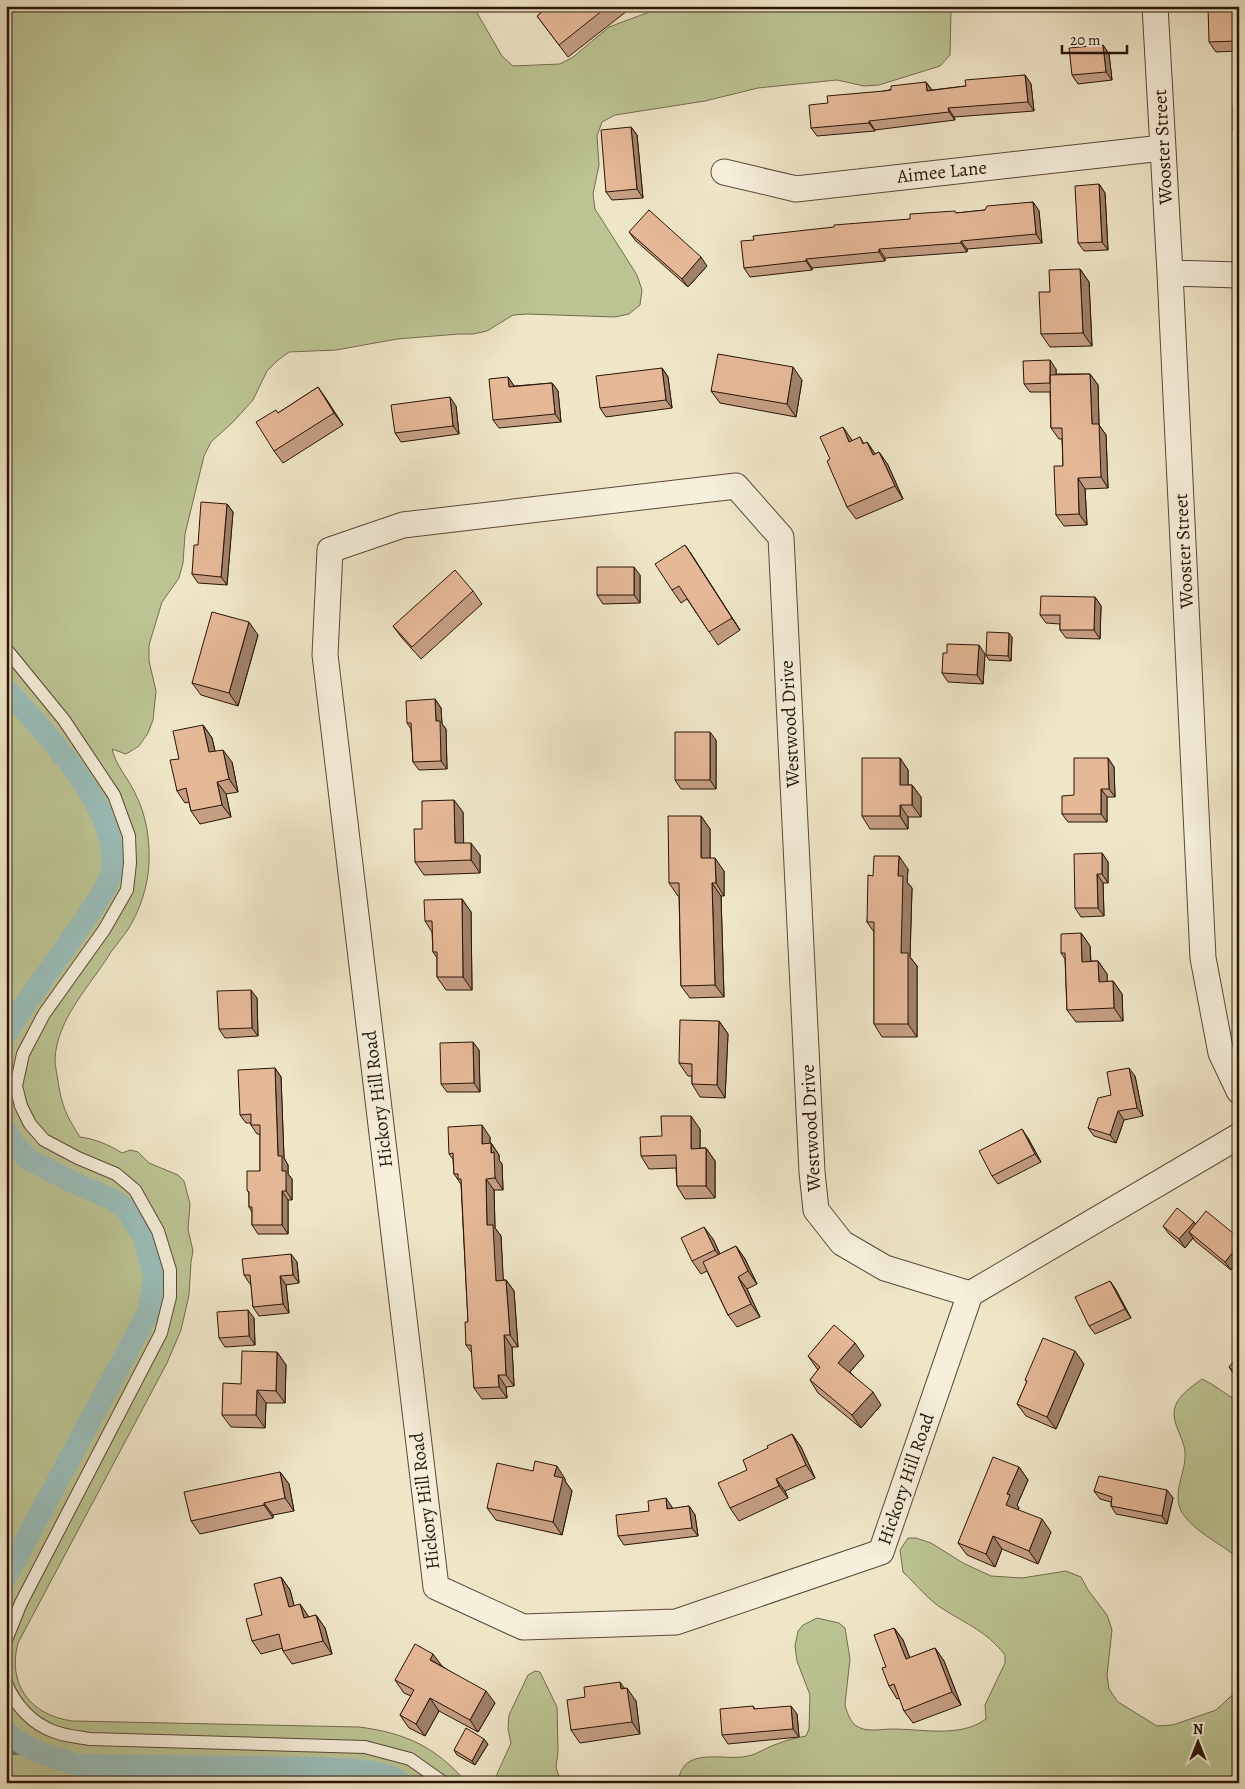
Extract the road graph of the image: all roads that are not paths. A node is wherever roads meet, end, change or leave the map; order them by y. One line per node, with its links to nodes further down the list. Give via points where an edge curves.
1 (1155, 6): 2 (street, Wooster Street)
2 (1162, 148): 3 (street, Aimee Lane, via 796,189); 4 (street, Wooster Street)
3 (724, 172)
4 (1170, 273): 5 (street); 8 (street, Wooster Street, via 1203,958 1221,1053)
5 (1239, 275)
6 (330, 550): 10 (street, Westwood Drive, via 403,525 736,486 781,537 816,1210 842,1243 886,1268); 10 (street, Hickory Hill Road, via 325,655 436,1587 523,1627 676,1622 881,1552)
7 (6, 649): 11 (lane, via 64,720 114,795 129,836 130,854 127,890 104,930 44,1014 23,1054 16,1086 20,1106 44,1140 116,1174 135,1190 158,1232 170,1270 170,1296 161,1333 21,1603)
8 (1239, 1091)
9 (1239, 1136): 10 (street)
10 (970, 1294)
11 (6, 1640)
12 (6, 1683): 13 (lane, via 12,1698 34,1721 56,1732 90,1739 365,1746 410,1759)
13 (444, 1783)

